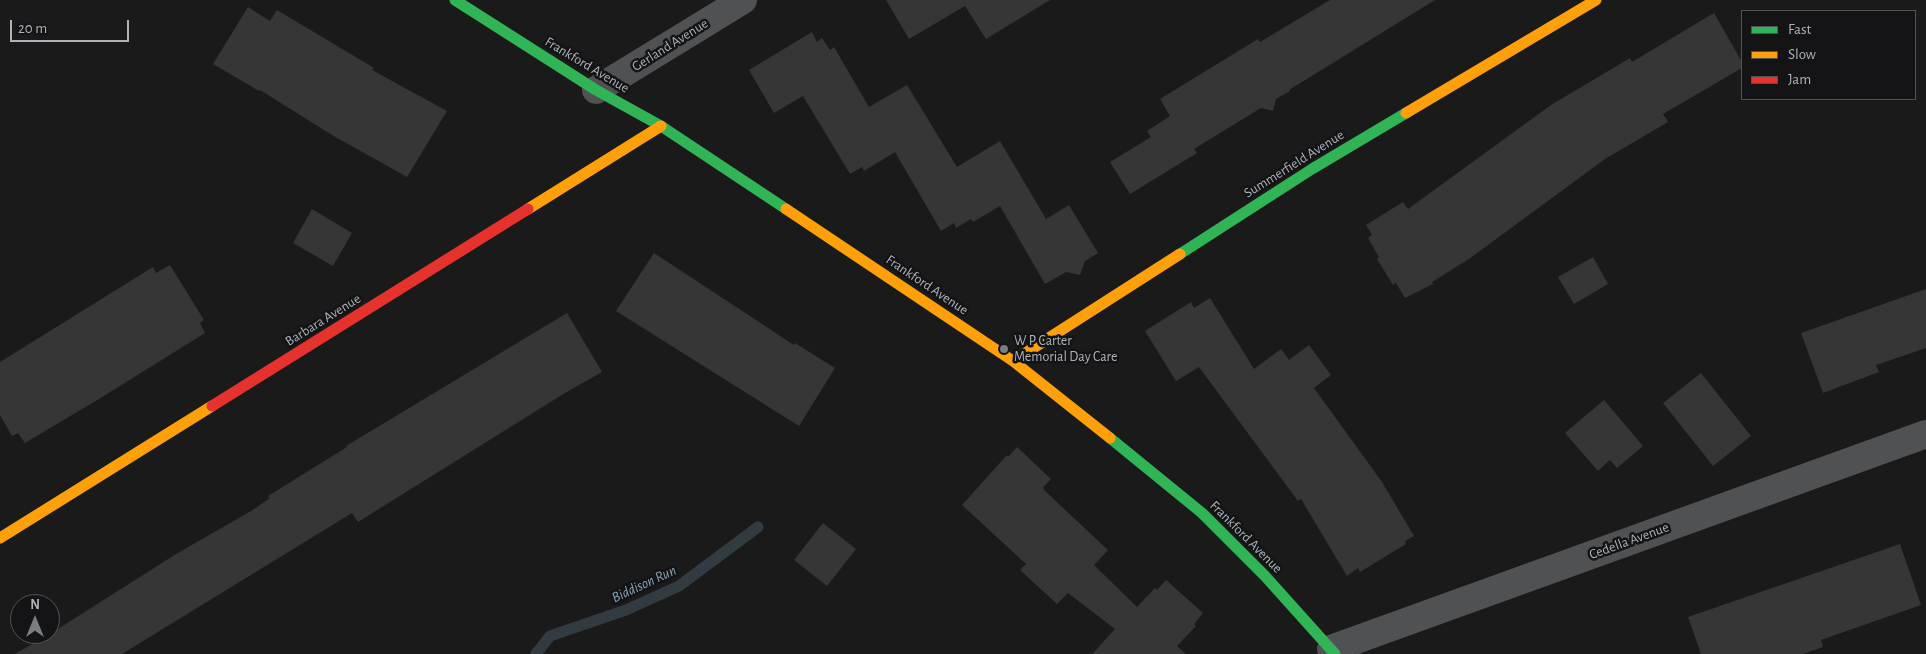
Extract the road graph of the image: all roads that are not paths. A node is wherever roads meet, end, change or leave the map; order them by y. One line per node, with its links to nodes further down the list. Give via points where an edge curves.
1 (455, 0): 4 (street, Frankford Avenue)
2 (743, 0): 4 (street, Gerland Avenue)
3 (1596, 0): 6 (street, Summerfield Avenue, via 1312,170)
4 (596, 90): 5 (street, Frankford Avenue)
5 (661, 126): 6 (street, Frankford Avenue); 8 (street, Barbara Avenue)
6 (1013, 361): 9 (street, Frankford Avenue, via 1202,513)
7 (1926, 434): 9 (street, Cedella Avenue)
8 (0, 538)
9 (1333, 651)

